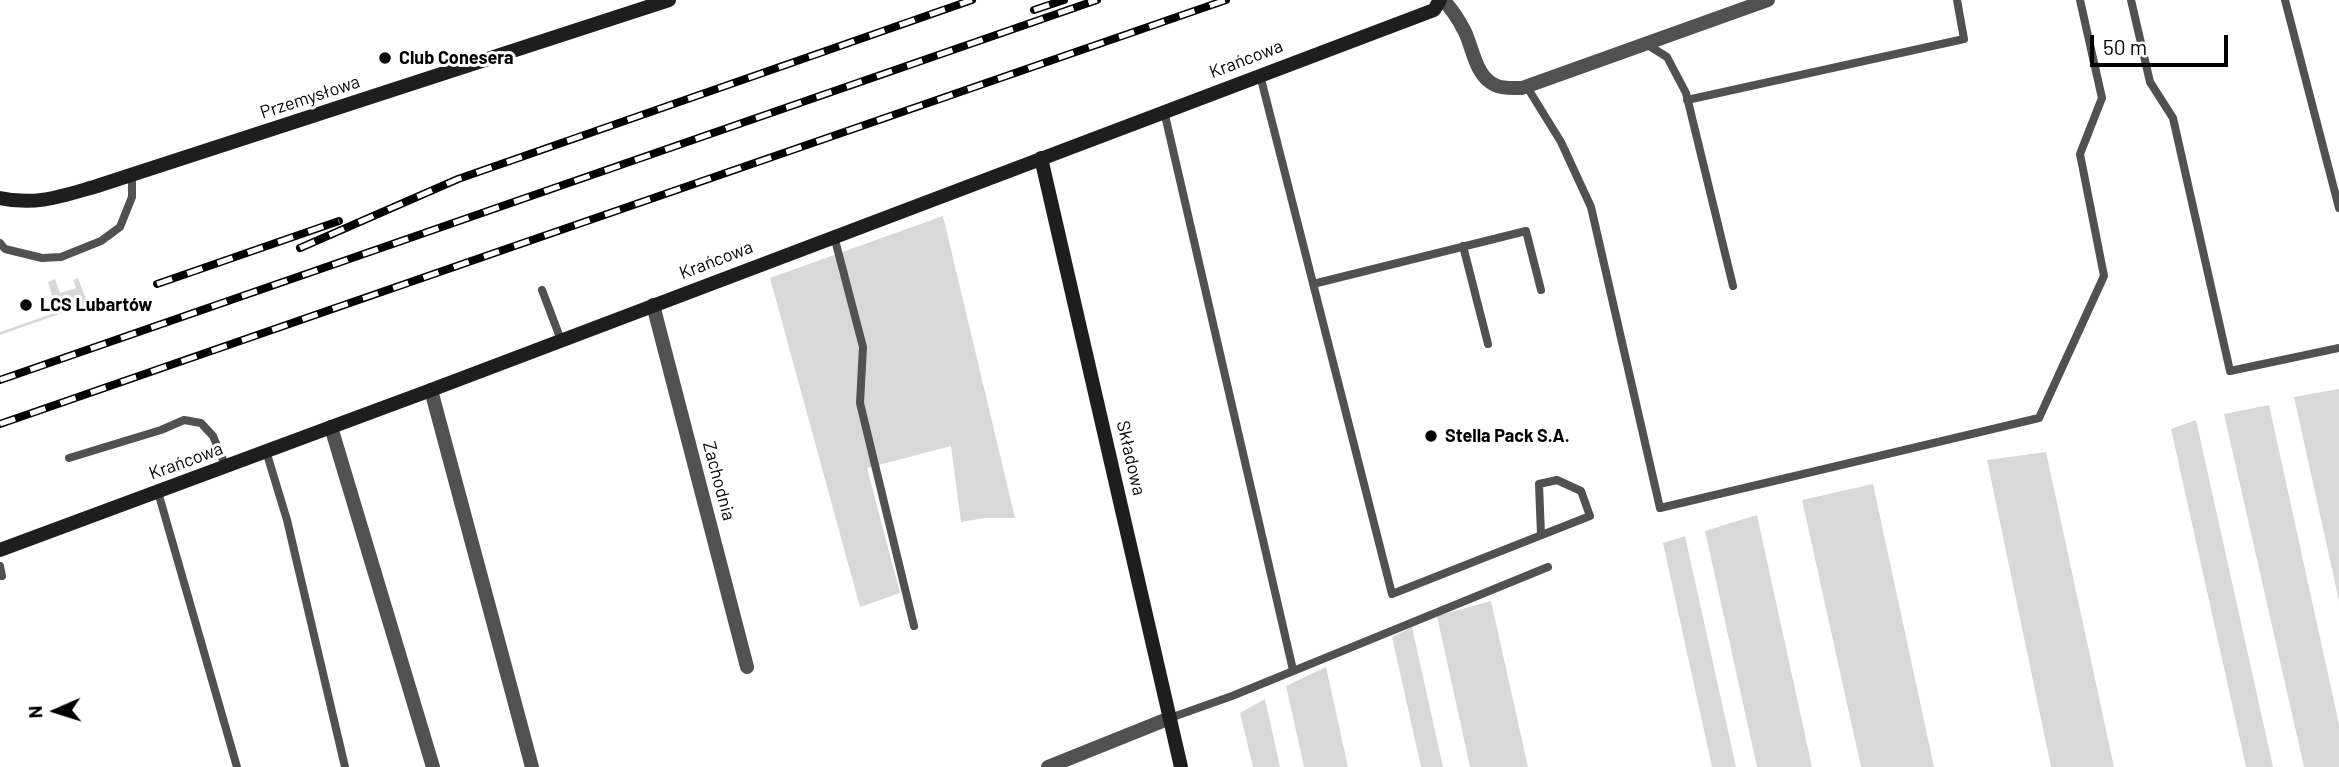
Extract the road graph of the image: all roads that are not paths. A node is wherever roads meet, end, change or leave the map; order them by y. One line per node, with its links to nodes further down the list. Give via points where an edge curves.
1 (669, 0): 14 (street, Przemysłowa)
2 (1442, 0): 9 (street, Krańcowa, via 1434,10); 10 (street, via 1453,10 1485,77 1494,85)
3 (1768, 0): 8 (street)
4 (1957, 0): 11 (lane, via 1964,39)
5 (2080, 0): 10 (lane, via 2102,98 2080,154 2104,276 2039,418 1660,508 1591,207 1561,142)
6 (2131, 0): 27 (lane, via 2150,82 2173,118 2230,371)
7 (2285, 0): 16 (lane)
8 (1646, 44): 10 (street); 11 (lane, via 1667,57)
9 (1260, 75): 12 (street, Krańcowa); 20 (lane)
10 (1527, 87)
11 (1687, 100): 21 (lane)
12 (1164, 111): 13 (street, Krańcowa); 41 (lane)
13 (1041, 158): 17 (street, Krańcowa); 42 (street, Składowa)
14 (132, 175): 15 (street, Przemysłowa, via 42,201); 18 (lane, via 129,208 120,226 101,241 61,257 42,258 5,249)
15 (0, 198)
16 (2339, 208)
17 (834, 236): 24 (street, Krańcowa); 39 (lane, via 863,347 860,403)
18 (0, 243)
19 (1463, 246): 20 (lane); 22 (lane, via 1526,231); 26 (lane)
20 (1313, 284): 34 (lane, via 1392,594)
21 (1733, 286)
22 (1541, 289)
23 (542, 290): 25 (lane)
24 (653, 305): 25 (street, Krańcowa); 40 (street, Zachodnia)
25 (561, 340): 28 (street, Krańcowa)
26 (1488, 344)
27 (2339, 348)
28 (431, 390): 29 (street, Krańcowa); 46 (street)
29 (331, 427): 30 (street, Krańcowa); 45 (street)
30 (266, 452): 32 (street, Krańcowa); 44 (lane, via 288,520)
31 (69, 458): 32 (lane, via 184,420 201,423 213,436)
32 (226, 467): 33 (street, Krańcowa)
33 (158, 492): 35 (street, Krańcowa); 43 (lane)
34 (1541, 536): 34 (lane, via 1590,516 1581,491 1557,480 1539,484)
35 (0, 550)
36 (0, 566): 38 (lane)
37 (1548, 567): 41 (lane)
38 (2, 576)
39 (914, 626)
40 (747, 667)
41 (1293, 670): 42 (lane)
42 (1170, 718): 47 (street); 48 (street, Składowa)
43 (237, 767)
44 (345, 767)
45 (433, 767)
46 (533, 767)
47 (1048, 767)
48 (1181, 767)

